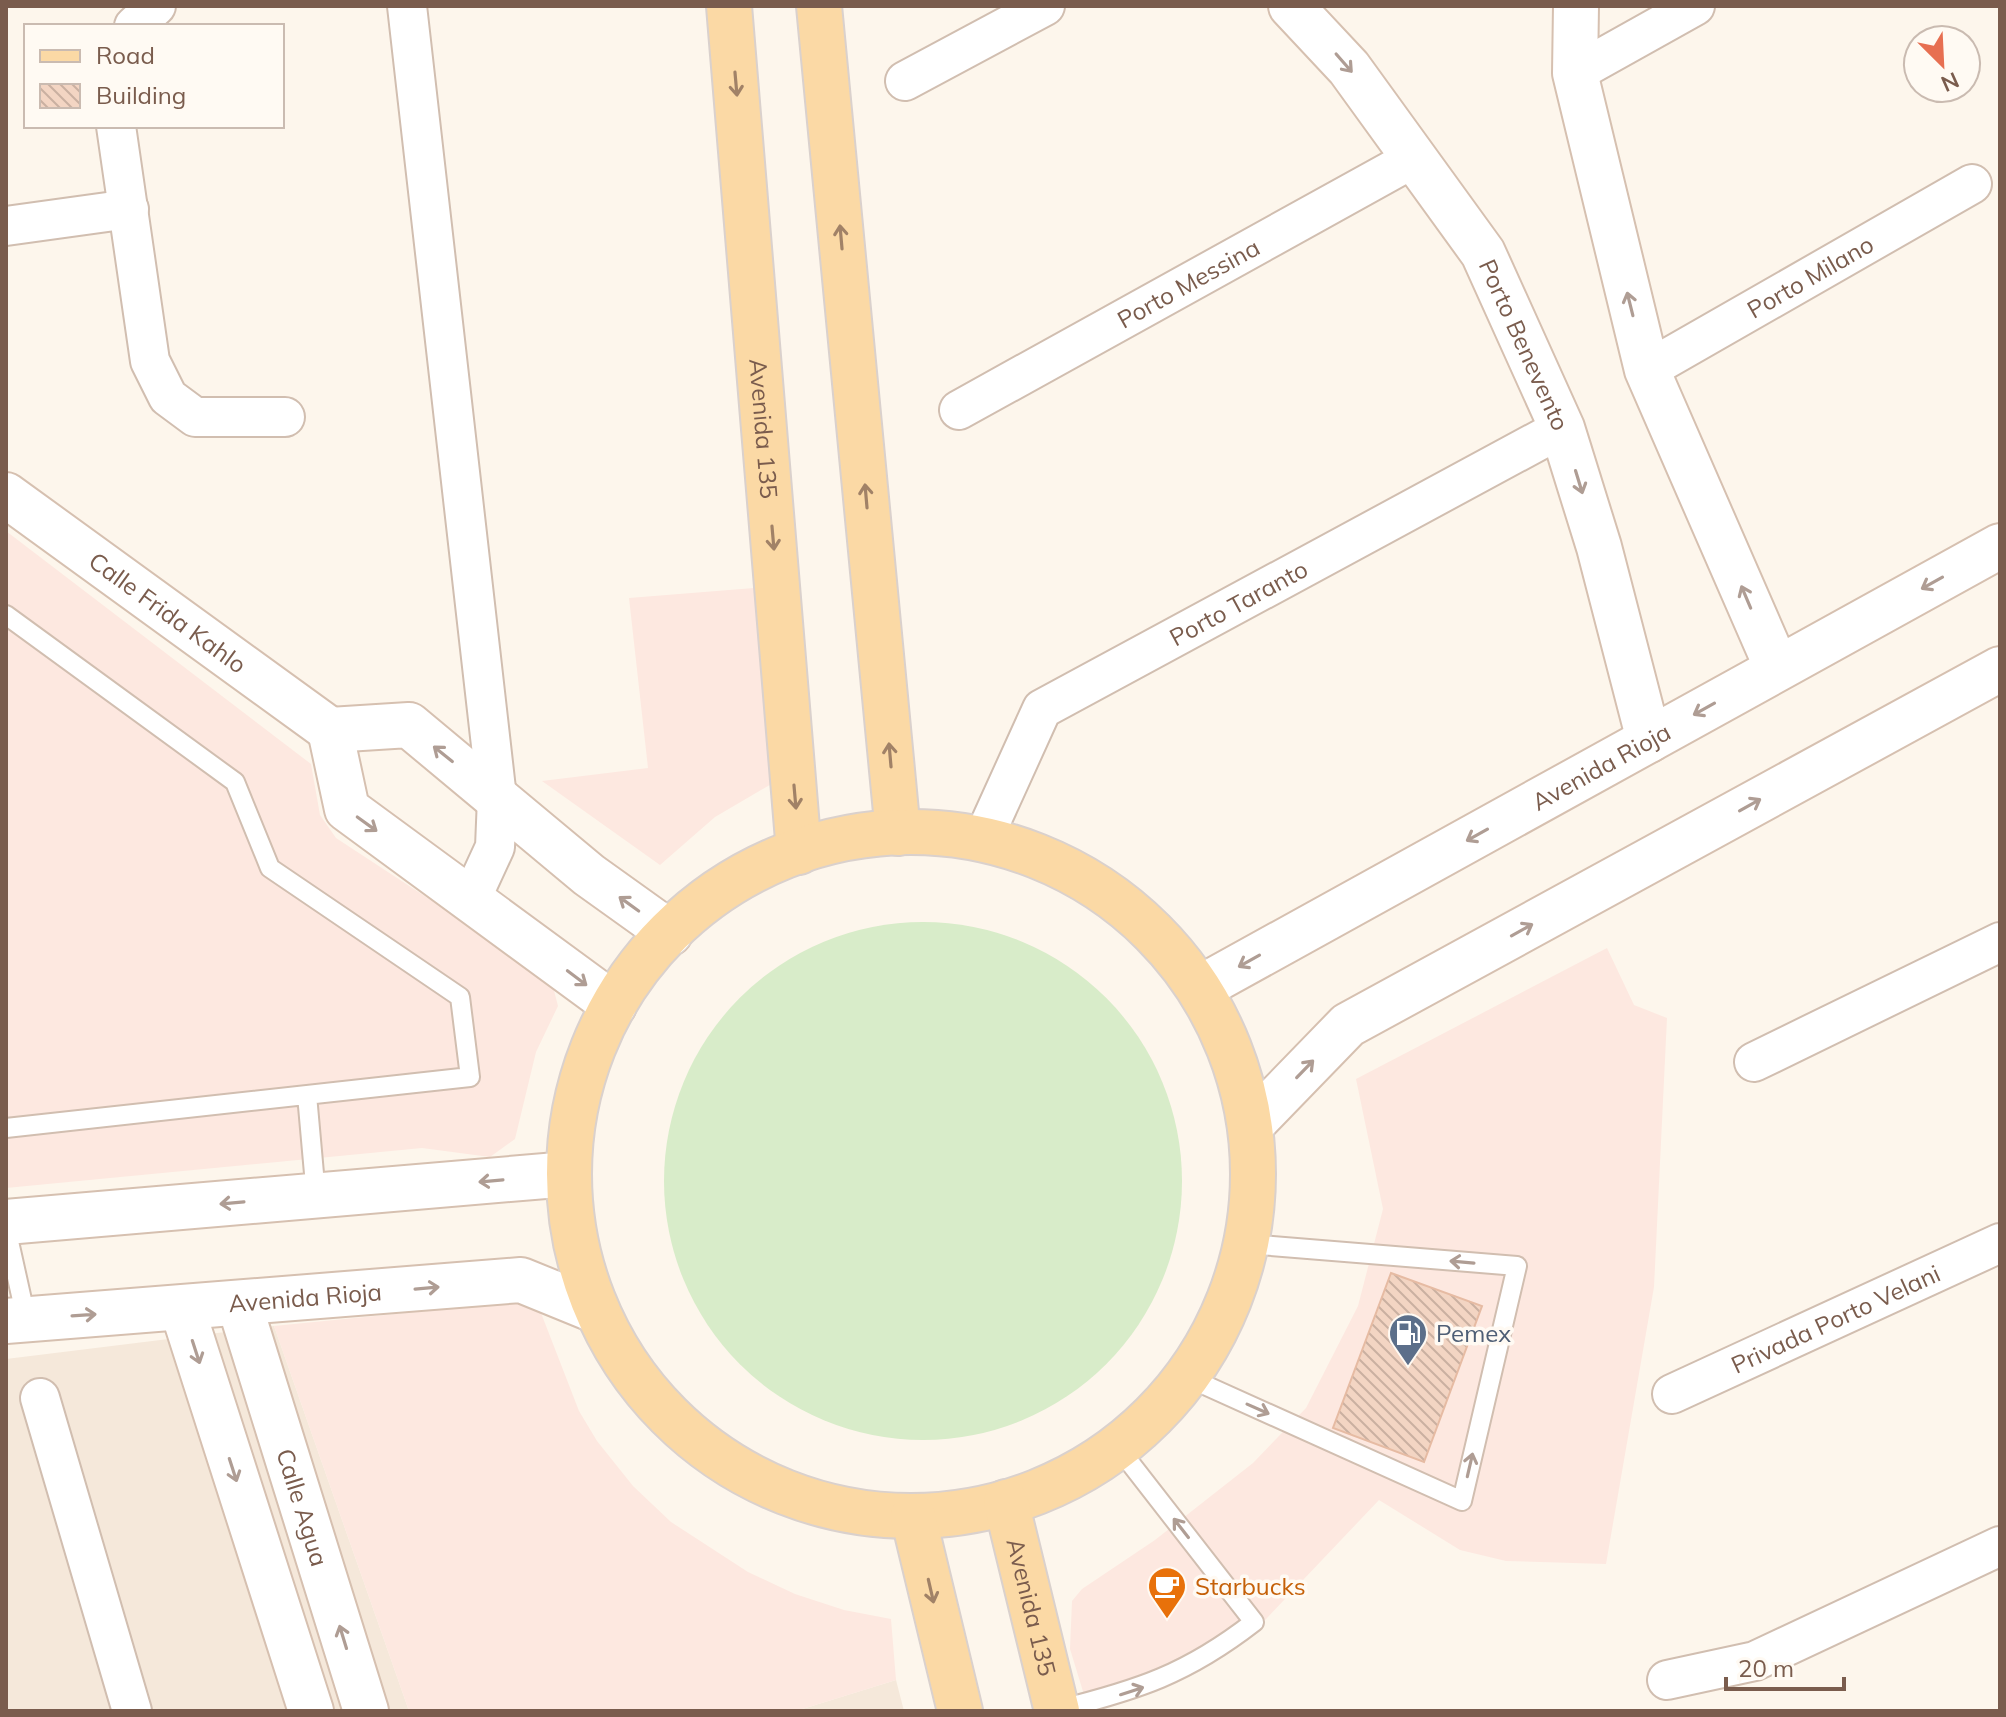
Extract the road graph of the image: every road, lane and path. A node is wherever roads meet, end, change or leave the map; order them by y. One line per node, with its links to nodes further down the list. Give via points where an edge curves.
1 (156, 6): 9 (street)
2 (407, 6): 28 (street)
3 (729, 6): 31 (main road, Avenida 135, one-way to 31)
4 (819, 6): 29 (main road, one-way to 4)
5 (1045, 6): 11 (street)
6 (1291, 6): 13 (street, Porto Benevento, one-way to 13, via 1349,68)
7 (1576, 6): 10 (street)
8 (1695, 6): 10 (street)
9 (136, 24)
10 (1575, 73): 17 (street, one-way to 10)
11 (905, 81)
12 (116, 128): 15 (street)
13 (1416, 157): 18 (street, Porto Messina); 20 (street, Porto Benevento, via 1483,253)
14 (1972, 184): 17 (street, Porto Milano)
15 (129, 209): 16 (street); 19 (street, via 150,361 168,397 195,417)
16 (6, 226)
17 (1647, 370): 24 (street, one-way to 17)
18 (959, 410)
19 (285, 417)
20 (1562, 428): 27 (street, Porto Benevento, one-way to 27); 30 (street, Porto Taranto, via 1042,709)
21 (6, 495): 26 (street, Calle Frida Kahlo)
22 (2000, 546): 24 (street, Avenida Rioja, one-way to 24)
23 (6, 615): 38 (lane, via 235,782 270,868 460,997 470,1077)
24 (1777, 668): 27 (street, Avenida Rioja, one-way to 27)
25 (2000, 669): 39 (street, one-way to 25, via 1348,1025)
26 (330, 730): 28 (street, one-way to 26, via 409,725); 32 (street, one-way to 32, via 347,809)
27 (1649, 740): 35 (street, Avenida Rioja, one-way to 35)
28 (497, 798): 32 (street, via 495,847); 33 (street, one-way to 28, via 589,875)
29 (898, 833): 30 (main road); 31 (main road, via 848,838)
30 (983, 839): 35 (main road, via 1060,865 1107,892 1167,945)
31 (799, 852): 33 (main road, via 717,893)
32 (471, 899): 36 (street, one-way to 36)
33 (670, 933): 36 (main road)
34 (2000, 942): 37 (street)
35 (1200, 988): 39 (main road, via 1233,1054)
36 (614, 1005): 41 (main road, via 580,1087)
37 (1754, 1062)
38 (307, 1095): 40 (lane); 42 (lane)
39 (1251, 1125): 45 (main road, via 1254,1191)
40 (6, 1128)
41 (569, 1174): 42 (street, one-way to 42); 48 (main road, via 575,1244)
42 (316, 1196): 43 (street, one-way to 43)
43 (6, 1225): 49 (lane)
44 (2000, 1243): 51 (street, Privada Porto Velani)
45 (1247, 1244): 50 (main road, via 1217,1327); 50 (lane, one-way to 45, via 1462,1501 1517,1266)
46 (239, 1303): 47 (street, Avenida Rioja); 48 (street, Avenida Rioja, one-way to 48, via 521,1280); 61 (street, Calle Agua, one-way to 46)
47 (182, 1308): 49 (street, Avenida Rioja, one-way to 47); 60 (street, one-way to 60)
48 (597, 1311): 55 (main road, via 640,1384 679,1426 724,1461 801,1498 856,1511)
49 (16, 1320)
50 (1187, 1377): 53 (main road)
51 (1672, 1394)
52 (40, 1398): 59 (street)
53 (1117, 1446): 54 (main road, via 1058,1482); 58 (lane, one-way to 53, via 1174,1675 1218,1651 1254,1622)
54 (1006, 1502): 55 (main road); 58 (main road, Avenida 135)
55 (913, 1516): 62 (main road, one-way to 62)
56 (2000, 1546): 57 (street, via 1755,1661)
57 (1667, 1680)
58 (1057, 1710)
59 (132, 1711)
60 (311, 1711)
61 (366, 1711)
62 (960, 1711)

